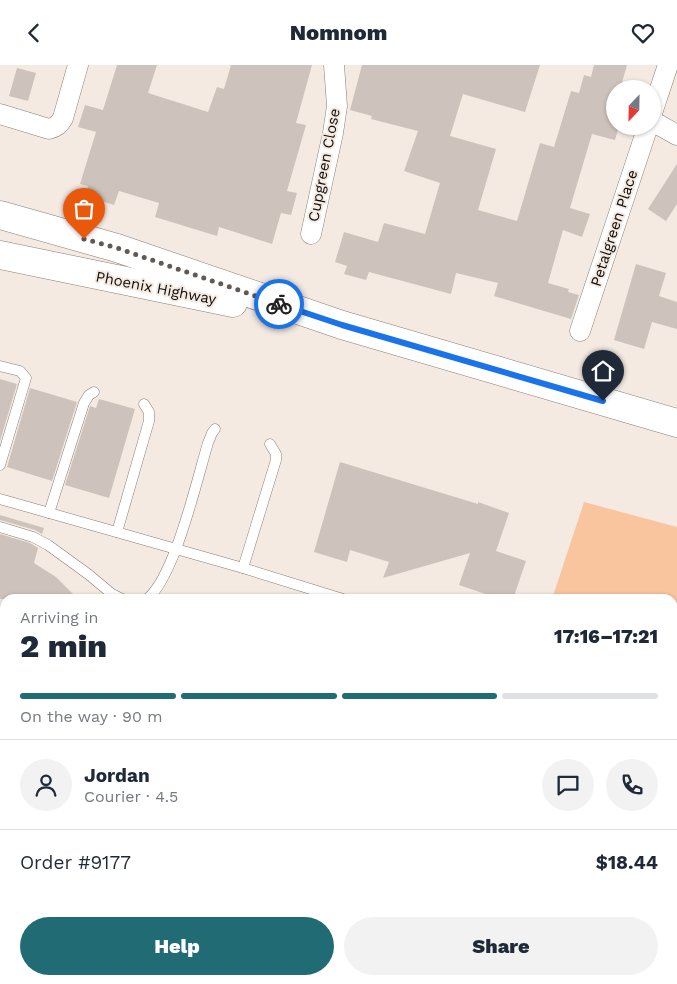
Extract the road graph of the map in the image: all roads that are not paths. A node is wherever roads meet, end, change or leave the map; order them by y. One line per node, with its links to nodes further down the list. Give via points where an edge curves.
1 (78, 65): 5 (street, via 63,118 54,128)
2 (334, 65): 10 (street, Cupgreen Close, via 336,105 333,133)
3 (668, 65): 4 (street)
4 (661, 86)
5 (0, 114)
6 (661, 126): 8 (street)
7 (645, 135): 13 (street, Petalgreen Place)
8 (677, 135)
9 (0, 215): 12 (main road, Phoenix Highway, via 117,248)
10 (311, 234)
11 (0, 255): 12 (main road, Phoenix Highway)
12 (342, 325): 17 (main road, Phoenix Highway)
13 (580, 331)
14 (0, 365): 20 (lane, via 20,371 26,378)
15 (94, 392): 22 (lane, via 84,403)
16 (144, 404): 24 (lane, via 149,412 149,421)
17 (677, 423)
18 (215, 429): 25 (lane)
19 (270, 444): 26 (lane, via 276,460)
20 (0, 465)
21 (0, 499): 22 (lane)
22 (49, 513): 24 (lane)
23 (0, 527): 28 (lane, via 48,545)
24 (117, 532): 25 (lane)
25 (176, 549): 26 (lane); 29 (lane)
26 (243, 568): 27 (lane)
27 (306, 588): 30 (lane); 31 (lane)
28 (112, 594)
29 (151, 594)
30 (311, 594)
31 (326, 594)

